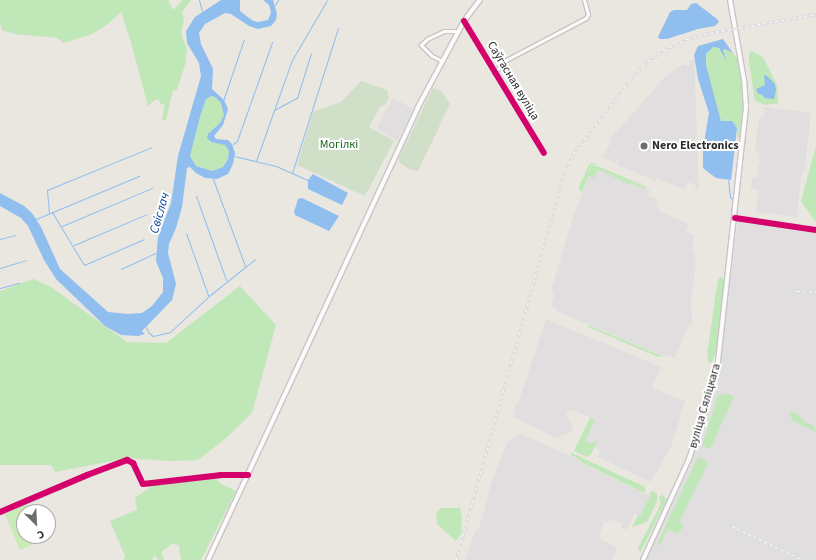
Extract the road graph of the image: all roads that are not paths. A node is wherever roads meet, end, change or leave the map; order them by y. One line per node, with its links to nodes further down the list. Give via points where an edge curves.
1 (480, 0): 4 (main road)
2 (584, 0): 7 (street, Саўгасная вуліца, via 588,14 586,18 506,60)
3 (730, 0): 9 (main road, вуліца Сяліцкага, via 746,94)
4 (464, 21): 5 (main road); 7 (street, Саўгасная вуліца)
5 (458, 31): 6 (main road); 6 (street, via 444,30 421,45)
6 (442, 62): 11 (main road)
7 (494, 73): 8 (street, Саўгасная вуліца)
8 (544, 153)
9 (735, 218): 10 (street); 14 (main road, вуліца Сяліцкага, via 718,361 713,382 689,458)
10 (816, 230)
11 (248, 476): 12 (street, via 221,475 143,484 133,463 127,460); 13 (main road)
12 (0, 512)
13 (208, 560)
14 (643, 560)

